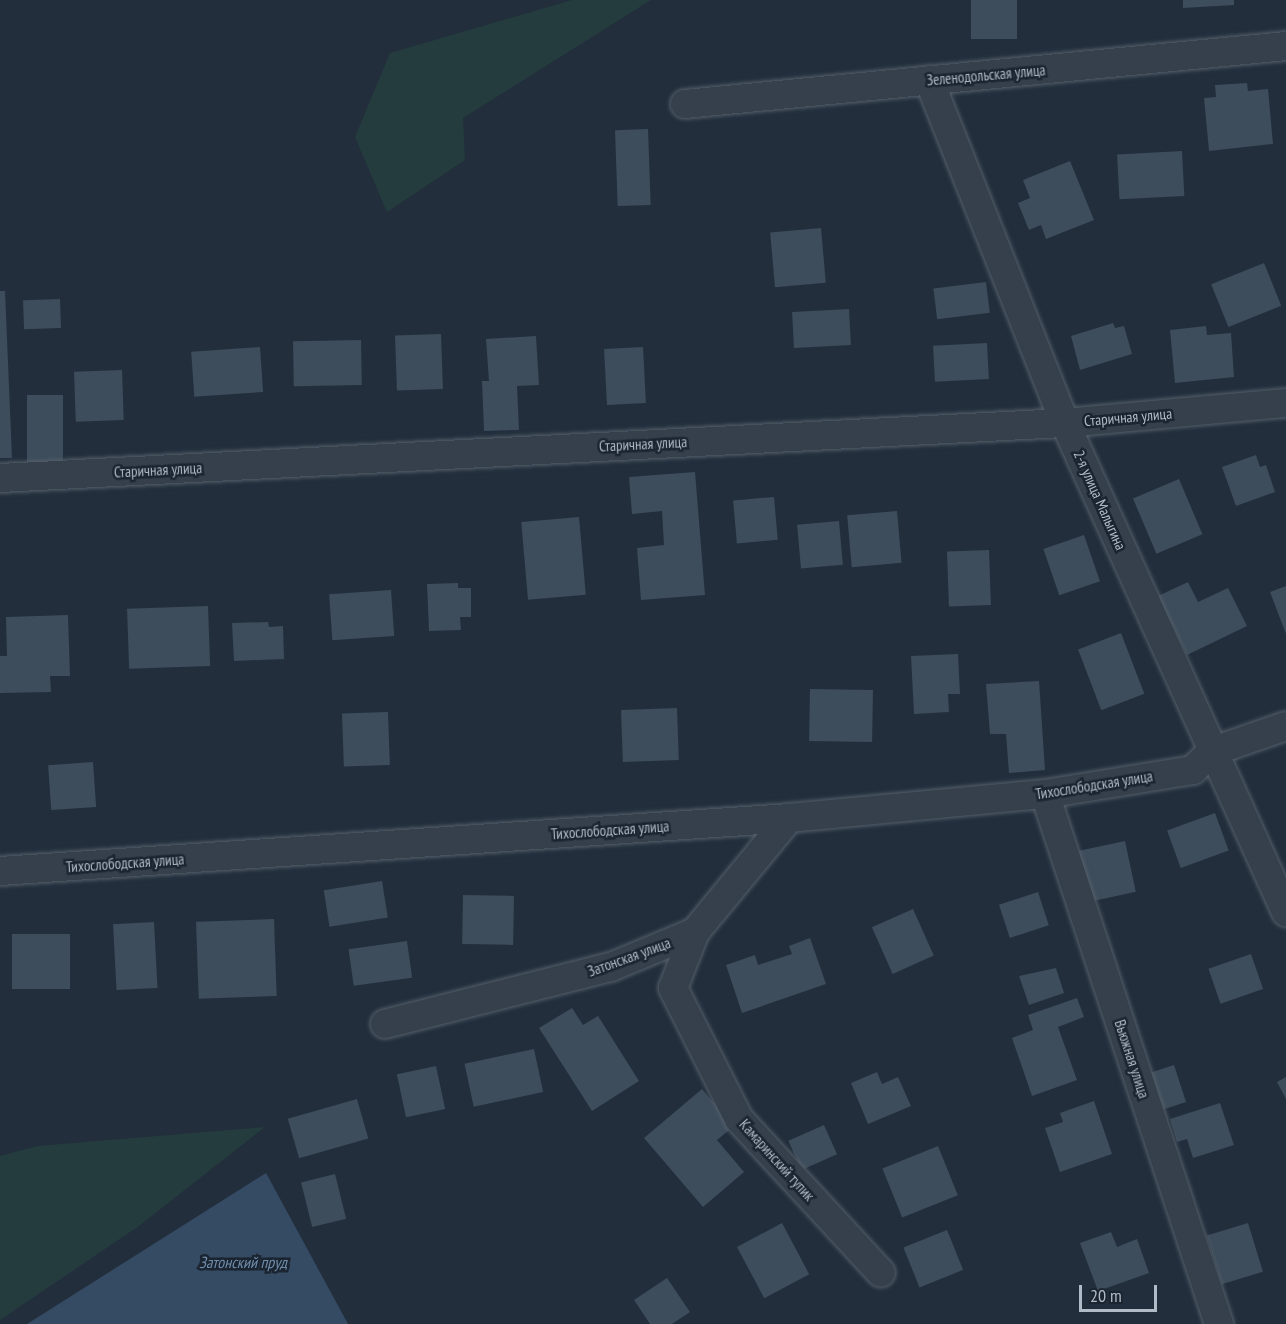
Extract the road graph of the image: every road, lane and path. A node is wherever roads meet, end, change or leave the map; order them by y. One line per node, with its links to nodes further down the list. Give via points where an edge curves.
1 (1286, 46): 2 (street, Зеленодольская улица)
2 (929, 80): 3 (street, Зеленодольская улица); 5 (street, 2-я улица Малыгина)
3 (685, 104)
4 (1286, 403): 5 (street, Старичная улица)
5 (1065, 423): 6 (street, Старичная улица); 8 (street, 2-я улица Малыгина)
6 (0, 478)
7 (1286, 726): 8 (street)
8 (1211, 752): 9 (street, Тихослободская улица, via 1193,770); 12 (street, 2-я улица Малыгина)
9 (1045, 794): 10 (street, Тихослободская улица); 16 (street, Вьюжная улица)
10 (789, 818): 11 (street, Тихослободская улица); 13 (street, Затонская улица)
11 (0, 871)
12 (1286, 912)
13 (695, 932): 14 (street, Затонская улица, via 611,967); 15 (street, Камаринский тупик, via 674,988 739,1119)
14 (385, 1024)
15 (881, 1273)
16 (1219, 1324)

